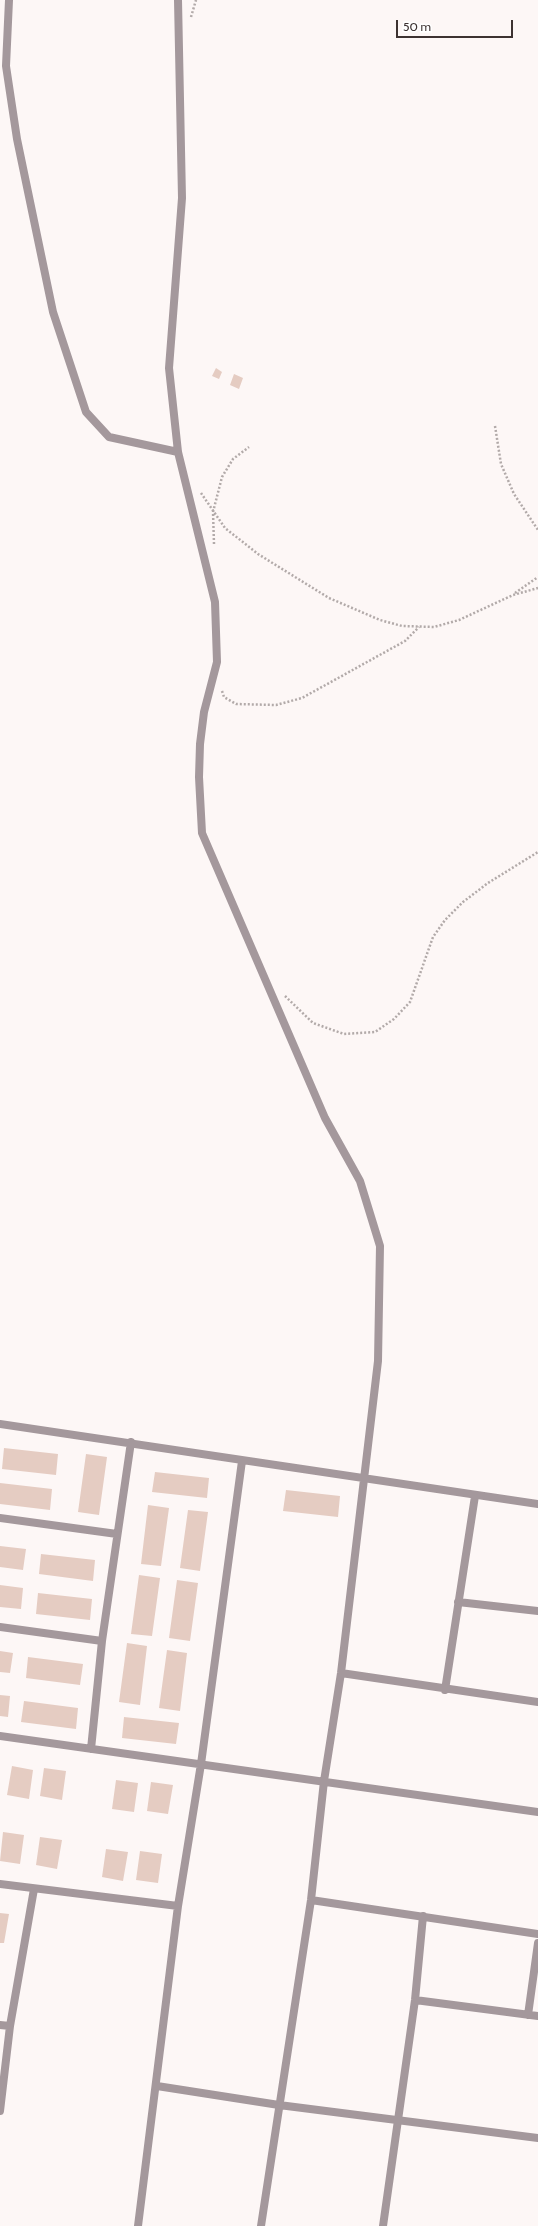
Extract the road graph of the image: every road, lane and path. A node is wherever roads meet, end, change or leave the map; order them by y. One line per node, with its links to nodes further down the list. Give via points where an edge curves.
1 (9, 0): 5 (street, via 6,66 16,139 53,312 86,412 109,437)
2 (178, 0): 5 (street, via 182,198 169,368)
3 (495, 426): 8 (path, via 501,464 514,494)
4 (249, 447): 7 (path, via 233,459 222,477)
5 (178, 452): 20 (street, via 215,602 217,662 204,712 200,744 202,833 325,1118 360,1181 380,1246 378,1361)
6 (198, 487): 7 (path)
7 (213, 512): 9 (path); 13 (path, via 225,528 258,554 329,598 380,620 402,626)
8 (538, 530)
9 (214, 550)
10 (538, 577): 12 (path)
11 (538, 588): 12 (path)
12 (513, 595): 13 (path, via 459,620 434,627)
13 (419, 627): 14 (path, via 405,641 302,698 276,705 236,704 224,697)
14 (222, 690)
15 (538, 852): 16 (path, via 488,883 445,920 434,936 410,1002 394,1019 374,1032 344,1034 313,1023)
16 (281, 992)
17 (0, 1424): 18 (street)
18 (131, 1442): 19 (street); 24 (street)
19 (242, 1461): 20 (street); 34 (street)
20 (364, 1478): 21 (street); 29 (street)
21 (475, 1496): 22 (street); 25 (street)
22 (538, 1504)
23 (0, 1518): 24 (street)
24 (116, 1534): 28 (street)
25 (458, 1602): 26 (street); 30 (street)
26 (538, 1611)
27 (0, 1627): 28 (street)
28 (102, 1641): 33 (street)
29 (341, 1673): 30 (street); 35 (street)
30 (445, 1690): 31 (street)
31 (538, 1702)
32 (0, 1736): 33 (street)
33 (91, 1749): 34 (street)
34 (201, 1764): 35 (street); 40 (street)
35 (324, 1781): 36 (street); 39 (street)
36 (538, 1812)
37 (0, 1884): 38 (street)
38 (34, 1890): 40 (street); 48 (street)
39 (311, 1900): 41 (street); 50 (street)
40 (178, 1906): 49 (street)
41 (423, 1916): 42 (street); 44 (street)
42 (538, 1934)
43 (538, 1943): 45 (street)
44 (415, 2000): 45 (street); 52 (street)
45 (528, 2014): 46 (street)
46 (538, 2016)
47 (0, 2025): 48 (street)
48 (10, 2026): 51 (street)
49 (157, 2086): 50 (street); 54 (street)
50 (279, 2105): 52 (street); 55 (street)
51 (0, 2111)
52 (398, 2119): 53 (street); 56 (street)
53 (538, 2138)
54 (138, 2226)
55 (261, 2226)
56 (383, 2226)

